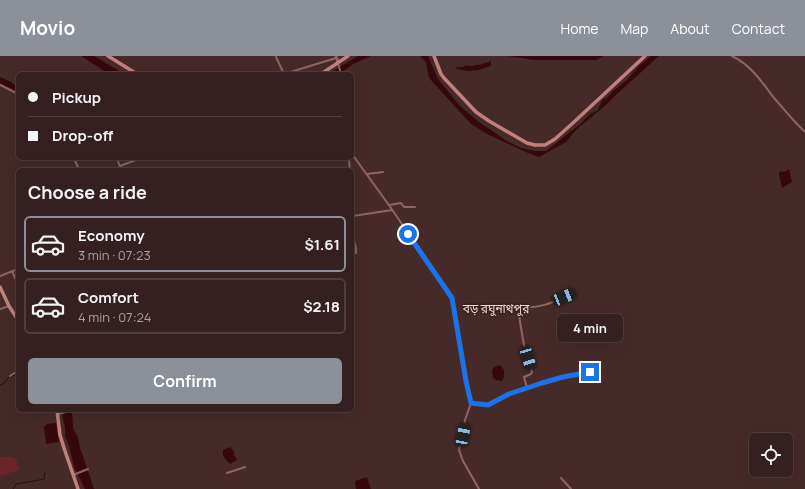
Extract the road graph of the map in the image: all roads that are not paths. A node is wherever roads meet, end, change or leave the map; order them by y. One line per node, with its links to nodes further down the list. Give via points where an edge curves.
1 (108, 56): 8 (main road)
2 (348, 56): 7 (main road)
3 (434, 56): 4 (main road, via 444,78 476,112 517,138 535,145 545,145 555,139)
4 (644, 56)
5 (732, 56): 15 (street, via 753,71)
6 (276, 57): 9 (street)
7 (337, 59): 10 (street); 11 (main road); 12 (street)
8 (134, 72)
9 (283, 72)
10 (291, 72)
11 (323, 72)
12 (340, 72)
13 (0, 85): 14 (street)
14 (16, 93)
15 (804, 131)
16 (354, 157): 21 (street)
17 (118, 160): 19 (street)
18 (136, 160): 19 (street)
19 (120, 166)
20 (383, 172): 21 (street)
21 (367, 174): 22 (street)
22 (389, 205): 23 (street, via 401,203 404,207); 24 (street)
23 (415, 207)
24 (392, 210): 25 (street); 41 (street, via 452,298)
25 (354, 216)
26 (354, 241): 27 (street)
27 (356, 253)
28 (16, 270): 29 (street)
29 (12, 271): 30 (street); 31 (street)
30 (0, 276)
31 (15, 278)
32 (0, 287): 34 (main road)
33 (574, 293): 40 (street, via 546,305 523,307 519,313 524,345 532,370 531,374 524,377)
34 (9, 306): 35 (street); 36 (main road)
35 (0, 309)
36 (16, 317)
37 (16, 372): 39 (street)
38 (590, 372): 40 (street)
39 (10, 376)
40 (527, 388): 41 (street, via 488,405)
41 (471, 403): 49 (street, via 459,450)
42 (57, 412): 46 (main road, via 60,435)
43 (245, 467): 45 (street)
44 (88, 469): 46 (street)
45 (227, 473)
46 (73, 474): 48 (main road)
47 (561, 478): 50 (street)
48 (78, 489)
49 (479, 489)
50 (571, 489)

